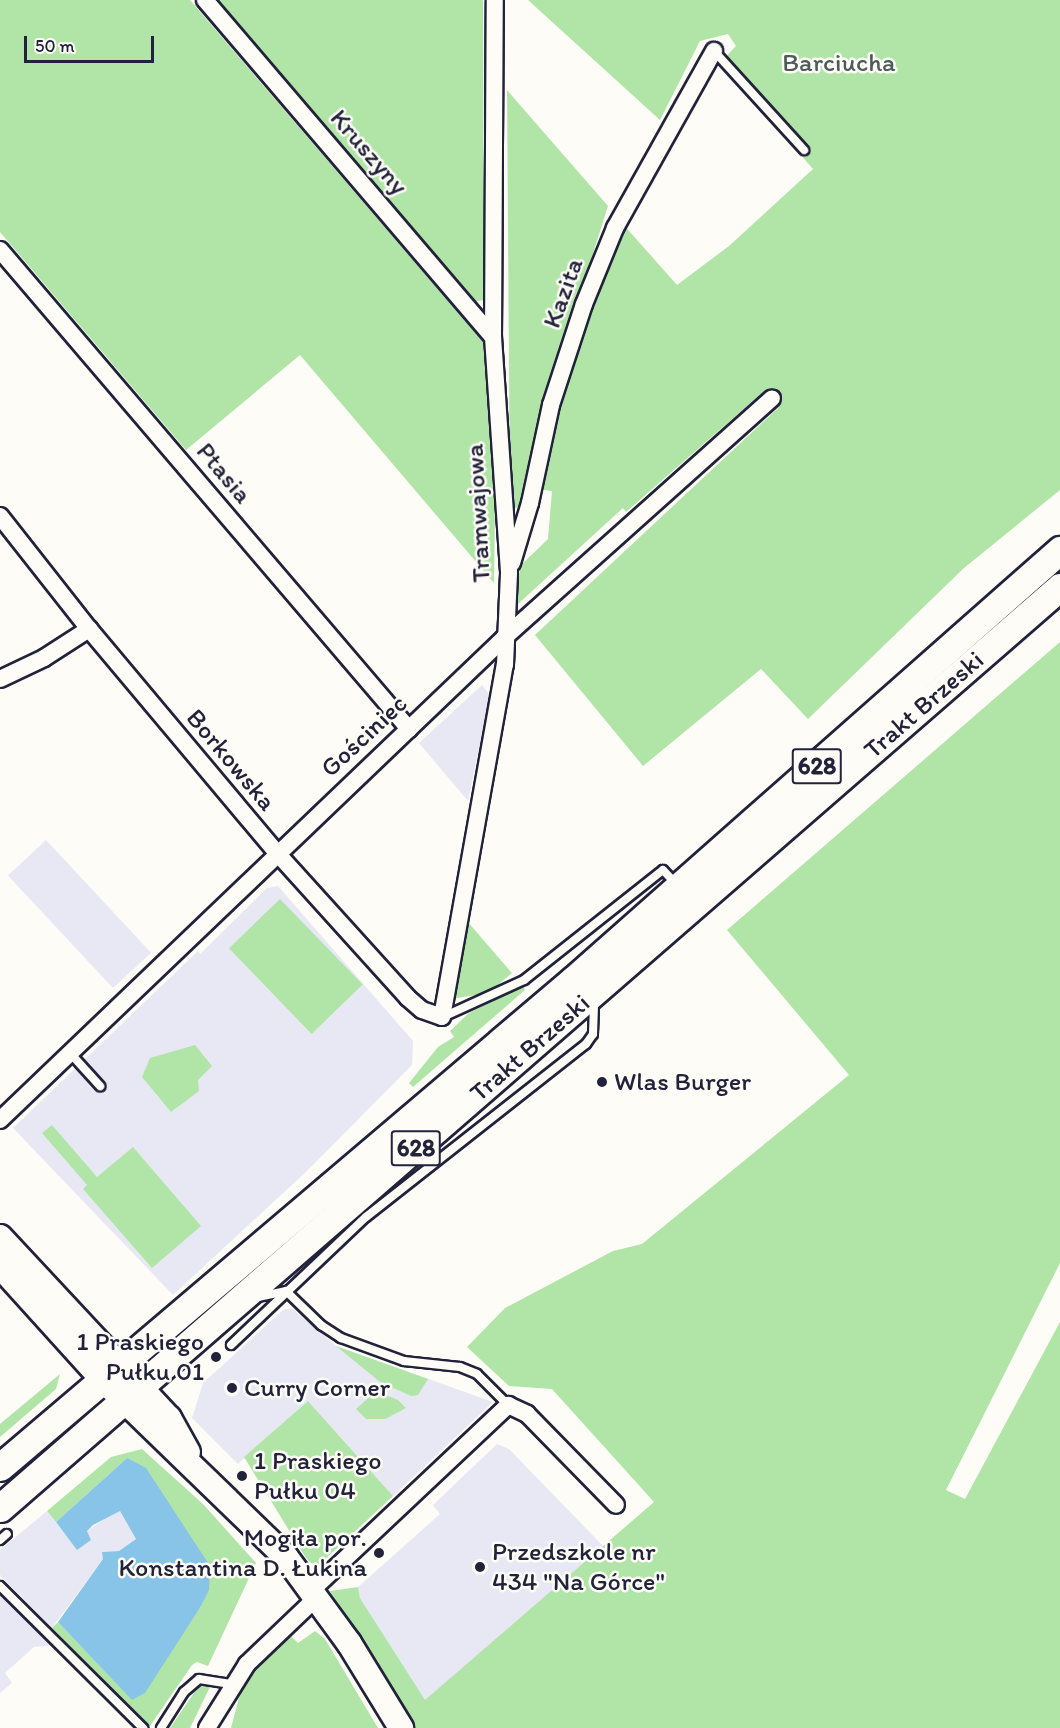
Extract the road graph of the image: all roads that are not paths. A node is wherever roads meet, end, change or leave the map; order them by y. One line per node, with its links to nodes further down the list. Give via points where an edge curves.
1 (205, 0): 6 (street, Kruszyny)
2 (495, 0): 6 (street, Tramwajowa)
3 (714, 51): 4 (lane); 10 (street, Kazita, via 615,228 584,304 551,405 530,503)
4 (804, 150)
5 (0, 250): 15 (street, Ptasia)
6 (494, 337): 10 (street, Tramwajowa)
7 (772, 398): 13 (street, Gościniec)
8 (0, 516): 12 (street, Borkowska)
9 (1060, 550): 17 (main road, Trakt Brzeski / 628)
10 (509, 572): 13 (street, Tramwajowa)
11 (1060, 587): 18 (main road, Trakt Brzeski / 628)
12 (89, 629): 14 (street, via 44,658); 16 (street, Borkowska)
13 (506, 637): 15 (street, Gościniec); 19 (street, Tramwajowa, via 505,665)
14 (0, 679)
15 (409, 729): 16 (street, Gościniec)
16 (277, 853): 19 (street, Borkowska, via 408,998 422,1010); 20 (street, Gościniec)
17 (679, 888): 19 (lane, via 663,870 524,980); 28 (main road, Trakt Brzeski / 628)
18 (594, 992): 25 (lane, via 593,1034 586,1044 366,1217); 26 (main road, Trakt Brzeski / 628)
19 (442, 1017)
20 (70, 1053): 21 (lane); 22 (street, Gościniec)
21 (100, 1086)
22 (0, 1120)
23 (0, 1237): 28 (street)
24 (0, 1266): 28 (street)
25 (286, 1291): 26 (lane); 27 (lane); 30 (lane, via 321,1325 341,1338 412,1363 460,1367 477,1374)
26 (237, 1303): 29 (main road, Trakt Brzeski / 628)
27 (231, 1345)
28 (110, 1372): 29 (street); 31 (main road, Trakt Brzeski / 628)
29 (133, 1394): 33 (main road, Trakt Brzeski / 628); 35 (street, via 197,1467 262,1530)
30 (508, 1405): 32 (street, via 527,1414); 35 (street)
31 (0, 1467)
32 (616, 1505)
33 (0, 1508)
34 (0, 1586): 37 (lane)
35 (315, 1594): 36 (street); 40 (street)
36 (231, 1684): 38 (lane, via 199,1679 184,1692); 39 (street)
37 (142, 1728)
38 (161, 1728)
39 (207, 1728)
40 (401, 1728)

